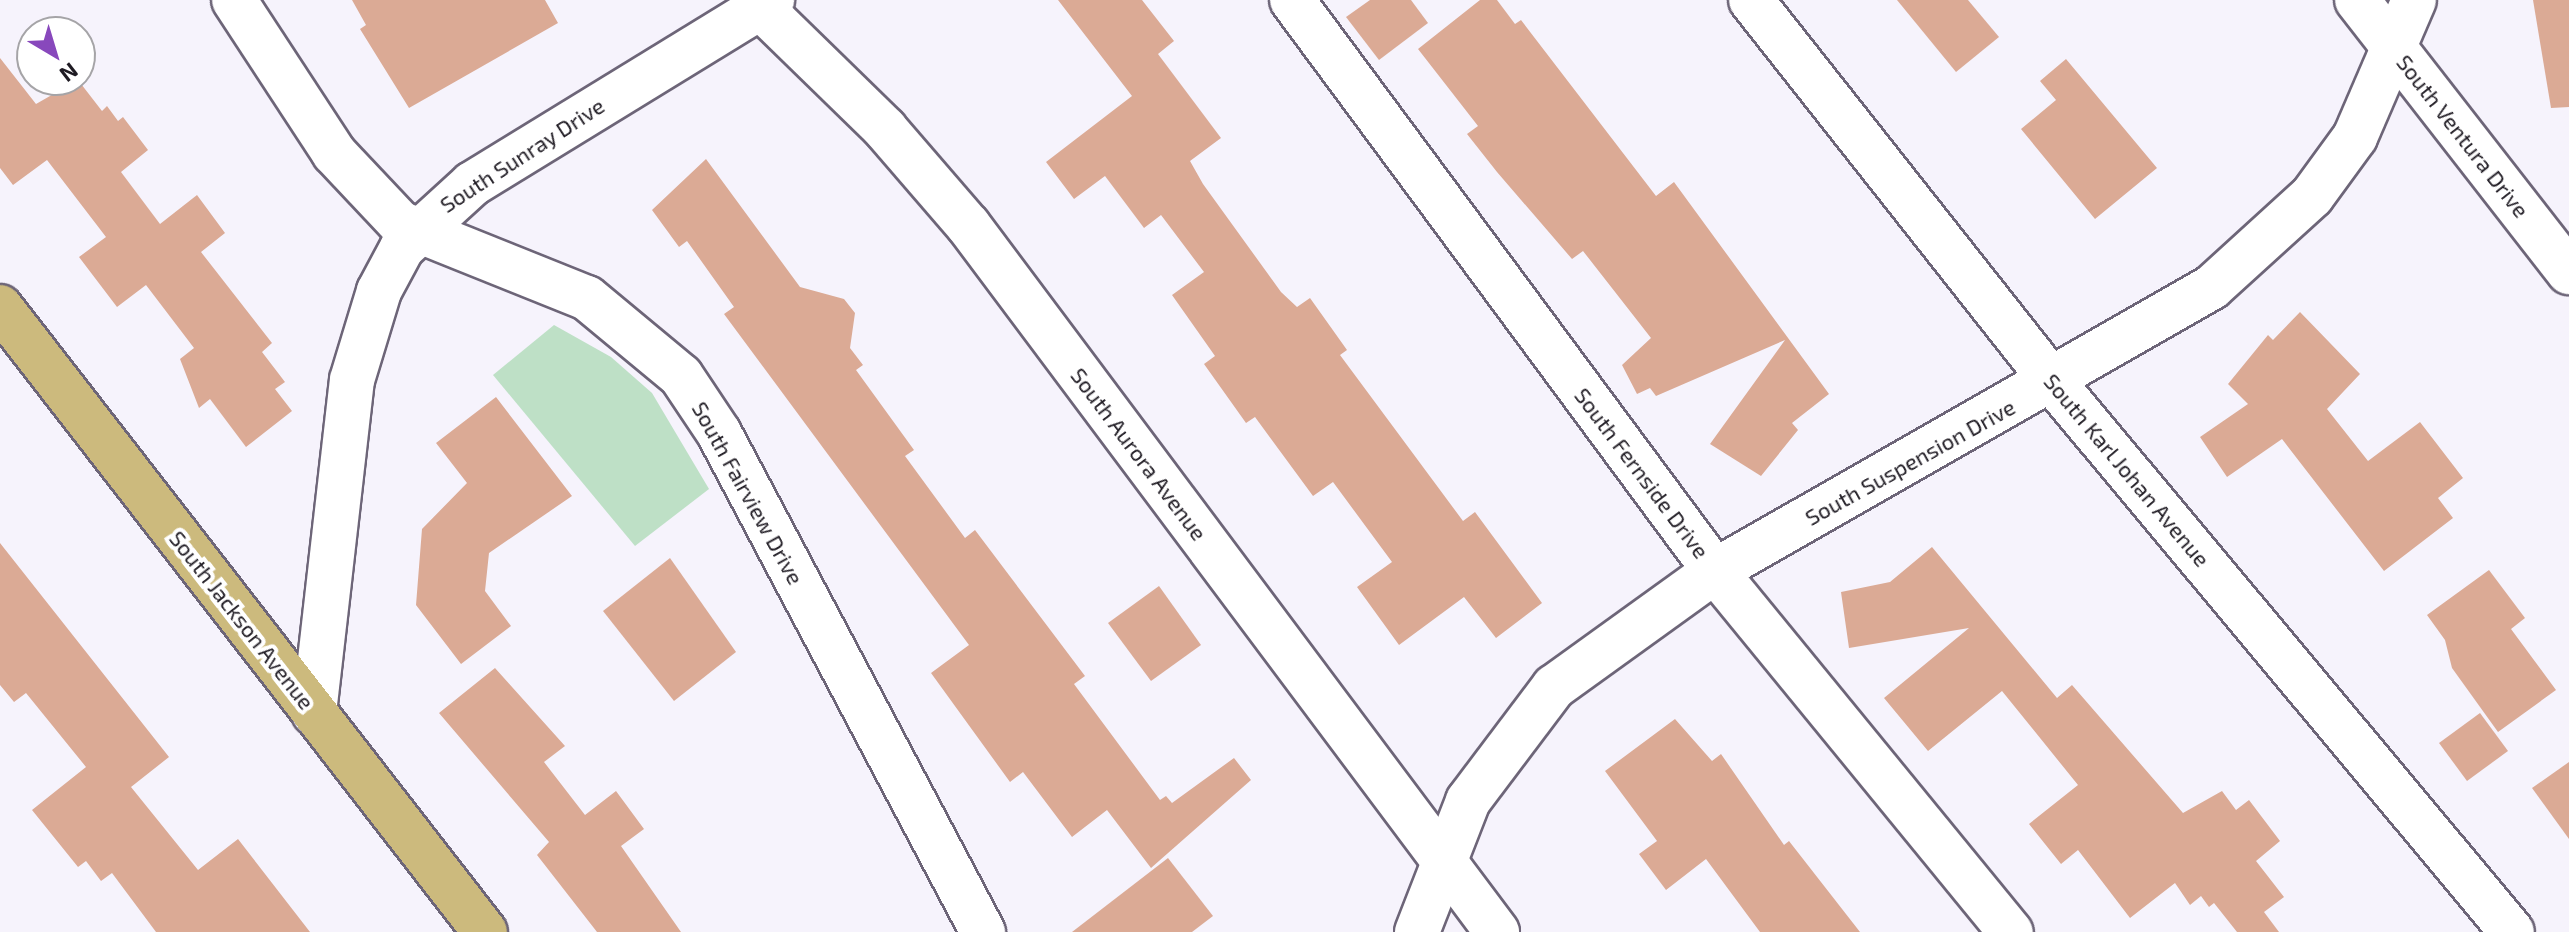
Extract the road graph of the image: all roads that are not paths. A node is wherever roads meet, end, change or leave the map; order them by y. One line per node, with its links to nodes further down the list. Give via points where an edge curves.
1 (234, 0): 8 (street, South Fairview Drive, via 334,153)
2 (1292, 0): 12 (street, South Fernside Drive)
3 (1751, 0): 11 (street, South Karl Johan Avenue)
4 (2357, 0): 7 (street, South Ventura Drive)
5 (2414, 0): 7 (street, South Suspension Drive)
6 (762, 2): 8 (street, South Sunray Drive, via 520,153); 14 (street, South Aurora Avenue, via 885,129 968,225)
7 (2397, 52): 9 (street, South Ventura Drive); 11 (street, South Suspension Drive, via 2355,137 2312,196 2255,253 2212,287)
8 (414, 232): 13 (street, South Sunray Drive, via 379,291 352,380); 16 (street, South Fairview Drive, via 587,298 681,376 719,433)
9 (2569, 272)
10 (0, 307): 13 (main road, South Jackson Avenue)
11 (2053, 382): 12 (street, South Suspension Drive); 20 (street, South Karl Johan Avenue)
12 (1715, 571): 14 (street, South Suspension Drive, via 1554,687 1484,777); 19 (street, South Fernside Drive)
13 (314, 713): 15 (main road, South Jackson Avenue)
14 (1442, 862): 17 (street, South Suspension Drive); 18 (street, South Aurora Avenue)
15 (485, 932)
16 (983, 932)
17 (1417, 932)
18 (1497, 932)
19 (2011, 932)
20 (2512, 932)

